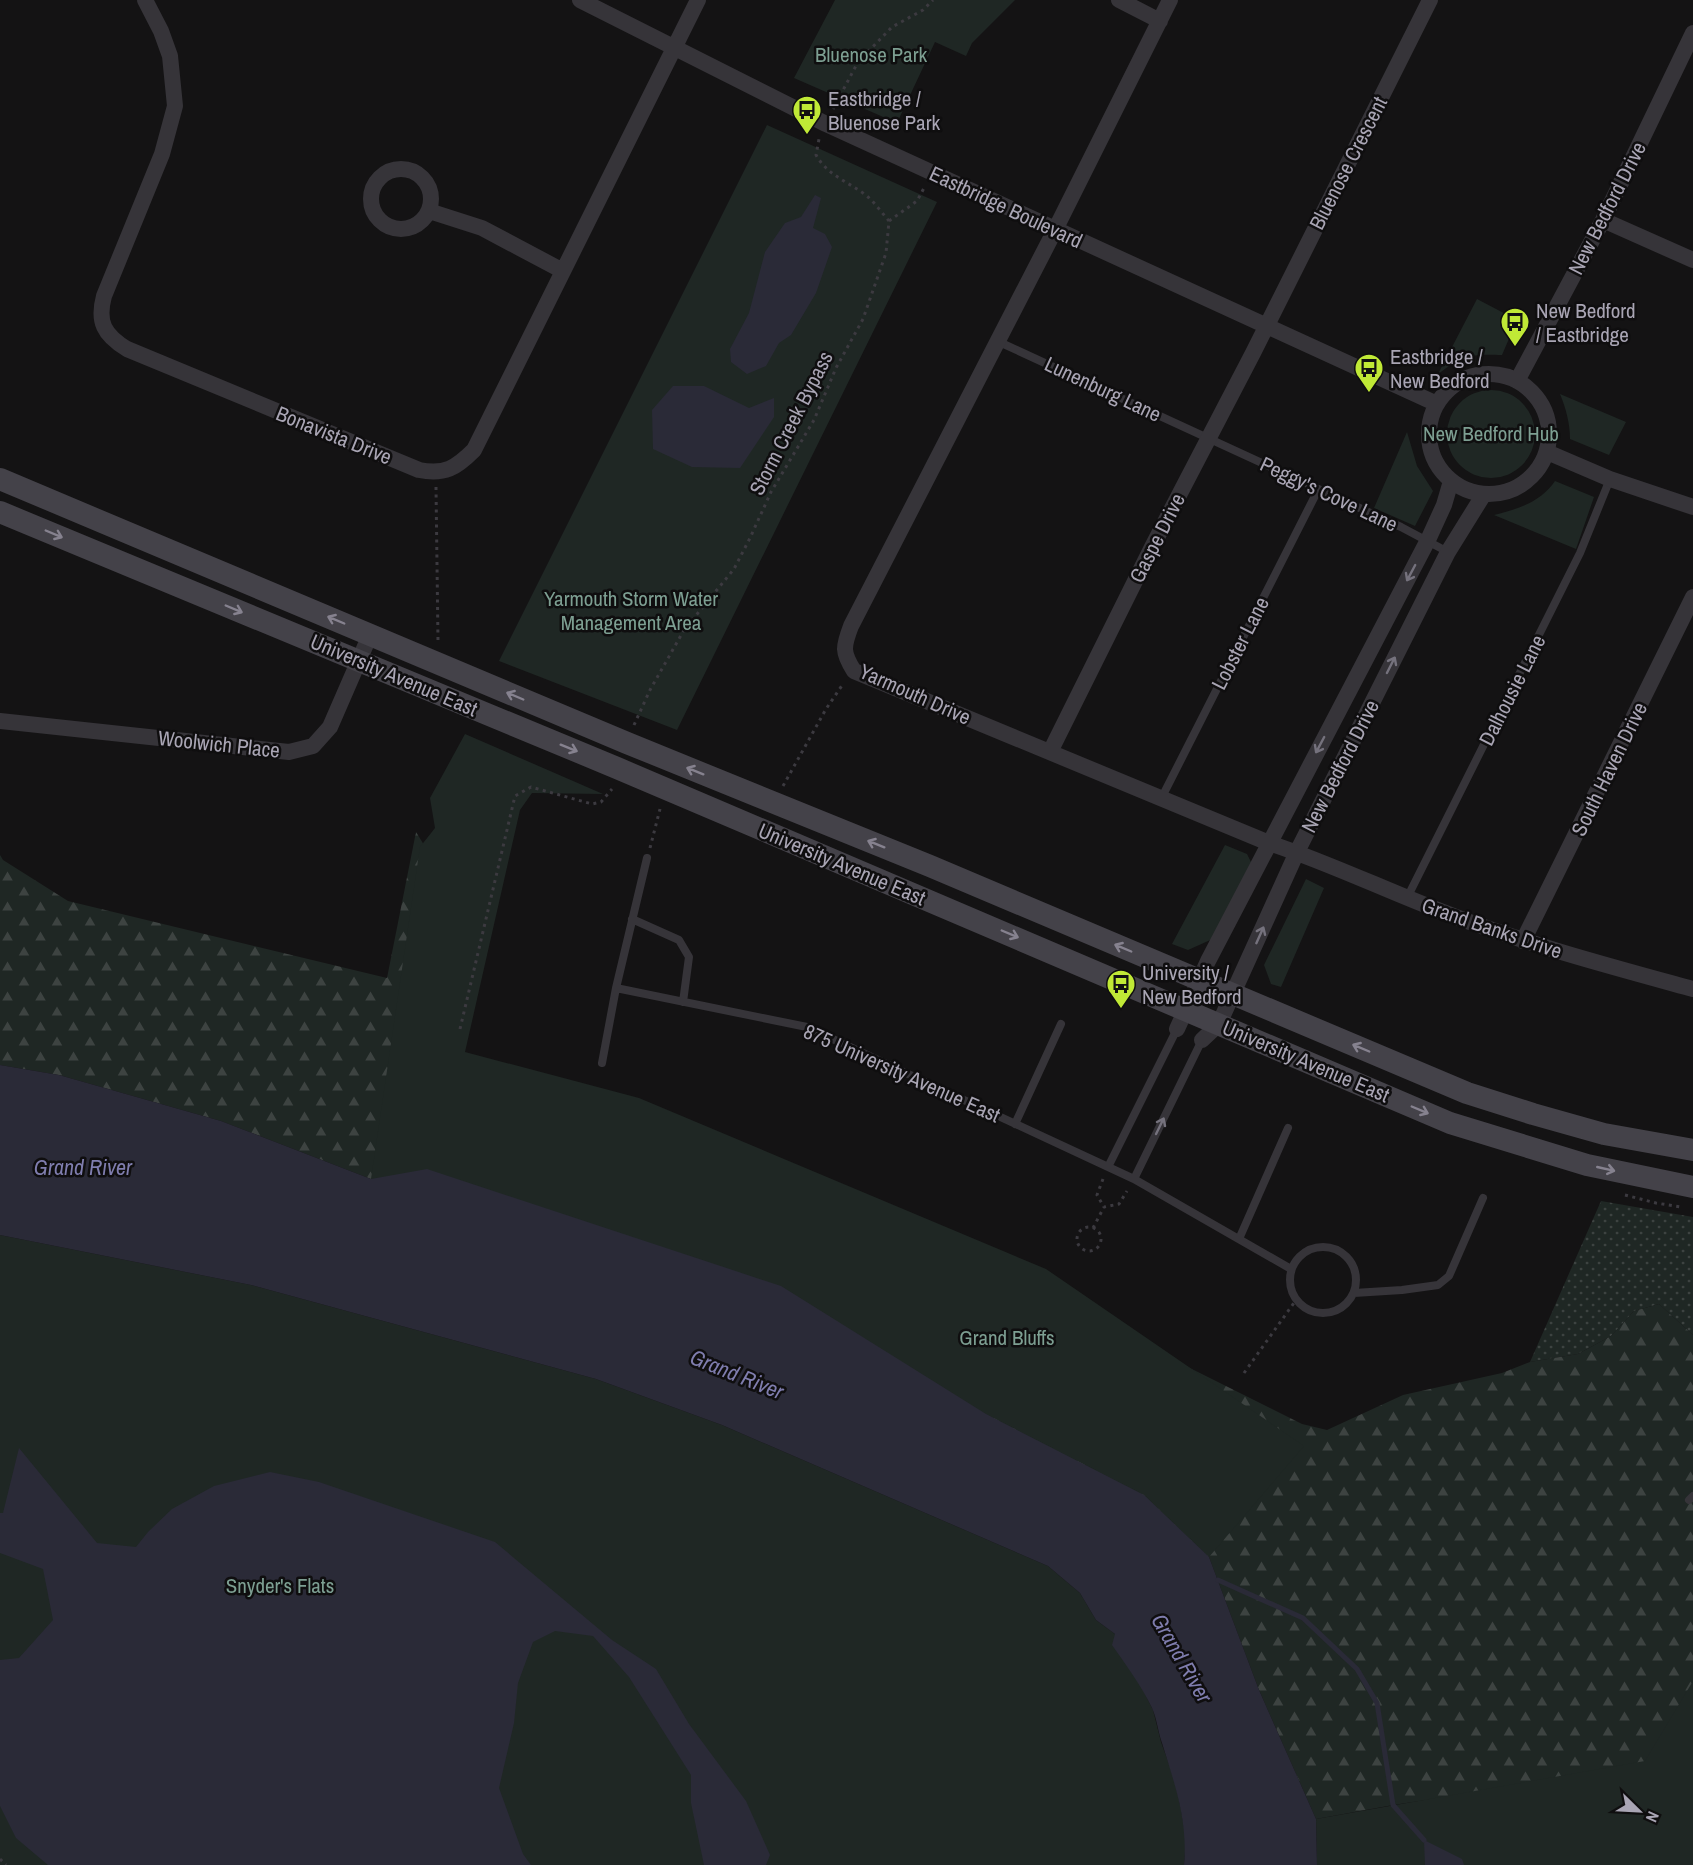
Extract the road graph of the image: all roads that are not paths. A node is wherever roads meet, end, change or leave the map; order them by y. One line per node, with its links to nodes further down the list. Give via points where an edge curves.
1 (145, 0): 14 (street, Bonavista Drive, via 170,56 175,106 162,154 104,296 100,312 104,329 114,341 419,470 436,473 460,464 474,450)
2 (580, 0): 9 (street, Eastbridge Boulevard)
3 (698, 0): 9 (street)
4 (1119, 0): 7 (street)
5 (1170, 0): 7 (street)
6 (1430, 0): 15 (street, Bluenose Crescent)
7 (1160, 21): 12 (street)
8 (1693, 33): 11 (street, New Bedford Drive)
9 (673, 47): 12 (street, Eastbridge Boulevard, via 826,124); 14 (street)
10 (429, 211): 14 (street, via 482,228)
11 (1603, 220): 13 (street); 17 (street, New Bedford Drive)
12 (1055, 230): 15 (street, Eastbridge Boulevard); 16 (street, Yarmouth Drive)
13 (1693, 260)
14 (563, 271)
15 (1266, 327): 18 (street, Eastbridge Boulevard); 19 (street, Gaspe Drive)
16 (997, 341): 19 (lane, Lunenburg Lane); 34 (street, Yarmouth Drive, via 851,626 845,641 845,657 854,671)
17 (1517, 381): 18 (street, via 1489,373 1475,375 1446,392); 20 (street, via 1532,391 1545,411 1550,437)
18 (1437, 404): 23 (street, via 1430,426 1431,448 1439,467)
19 (1208, 438): 24 (lane, Peggy's Cove Lane); 34 (street, Gaspe Drive)
20 (1547, 452): 22 (street); 25 (street, via 1523,484 1509,491)
21 (0, 479): 31 (main road, University Avenue East, one-way to 21)
22 (1610, 479): 26 (street); 39 (lane, Dalhousie Lane, via 1581,554)
23 (1451, 481): 25 (street); 28 (street, New Bedford Drive)
24 (1318, 490): 28 (lane, Peggy's Cove Lane); 35 (lane, Lobster Lane)
25 (1484, 494): 29 (street, New Bedford Drive)
26 (1693, 507)
27 (0, 512): 32 (main road, University Avenue East, one-way to 32)
28 (1428, 540): 29 (lane, Peggy's Cove Lane); 36 (street, New Bedford Drive, one-way to 36)
29 (1448, 552): 37 (street, New Bedford Drive, one-way to 29)
30 (1693, 597): 41 (street, South Haven Drive)
31 (370, 635): 32 (street, Woolwich Place); 42 (main road, University Avenue East, one-way to 31)
32 (359, 661): 33 (street, Woolwich Place, via 330,727 313,746 289,752); 47 (main road, University Avenue East, one-way to 47)
33 (0, 721)
34 (1050, 752): 35 (street, Yarmouth Drive)
35 (1162, 797): 36 (street, Yarmouth Drive)
36 (1269, 843): 37 (street, Yarmouth Drive); 42 (street, New Bedford Drive)
37 (1297, 852): 39 (street, Grand Banks Drive); 45 (street, New Bedford Drive, one-way to 37)
38 (647, 858): 40 (lane)
39 (1407, 899): 41 (street, Grand Banks Drive)
40 (633, 919): 43 (lane); 46 (lane, via 679,940 689,957)
41 (1523, 941): 44 (street, Grand Banks Drive)
42 (1199, 980): 45 (main road, University Avenue East); 47 (street, New Bedford Drive)
43 (616, 988): 46 (lane, 875 University Avenue East); 51 (lane)
44 (1693, 988)
45 (1233, 994): 49 (street, New Bedford Drive); 54 (main road, University Avenue East, one-way to 45, via 1604,1134 1467,1093)
46 (682, 1002): 52 (lane, 875 University Avenue East, via 807,1027)
47 (1181, 1019): 49 (main road, University Avenue East); 55 (lane)
48 (1061, 1024): 52 (lane, 875 University Avenue East)
49 (1219, 1024): 50 (street, New Bedford Drive); 57 (main road, University Avenue East, one-way to 57, via 1450,1123 1587,1165)
50 (1202, 1040): 56 (lane, one-way to 50)
51 (602, 1063)
52 (1015, 1124): 55 (lane, 875 University Avenue East)
53 (1288, 1128): 59 (lane)
54 (1693, 1150)
55 (1108, 1167): 56 (lane, 875 University Avenue East)
56 (1134, 1179): 59 (lane, 875 University Avenue East)
57 (1693, 1187)
58 (1483, 1198): 61 (lane, via 1449,1276 1438,1285)
59 (1239, 1239): 60 (lane, 875 University Avenue East)
60 (1292, 1269): 61 (lane, via 1291,1290 1296,1300 1312,1312 1341,1308); 61 (lane, via 1304,1253 1314,1248 1335,1249 1351,1262 1356,1282)
61 (1354, 1293)

